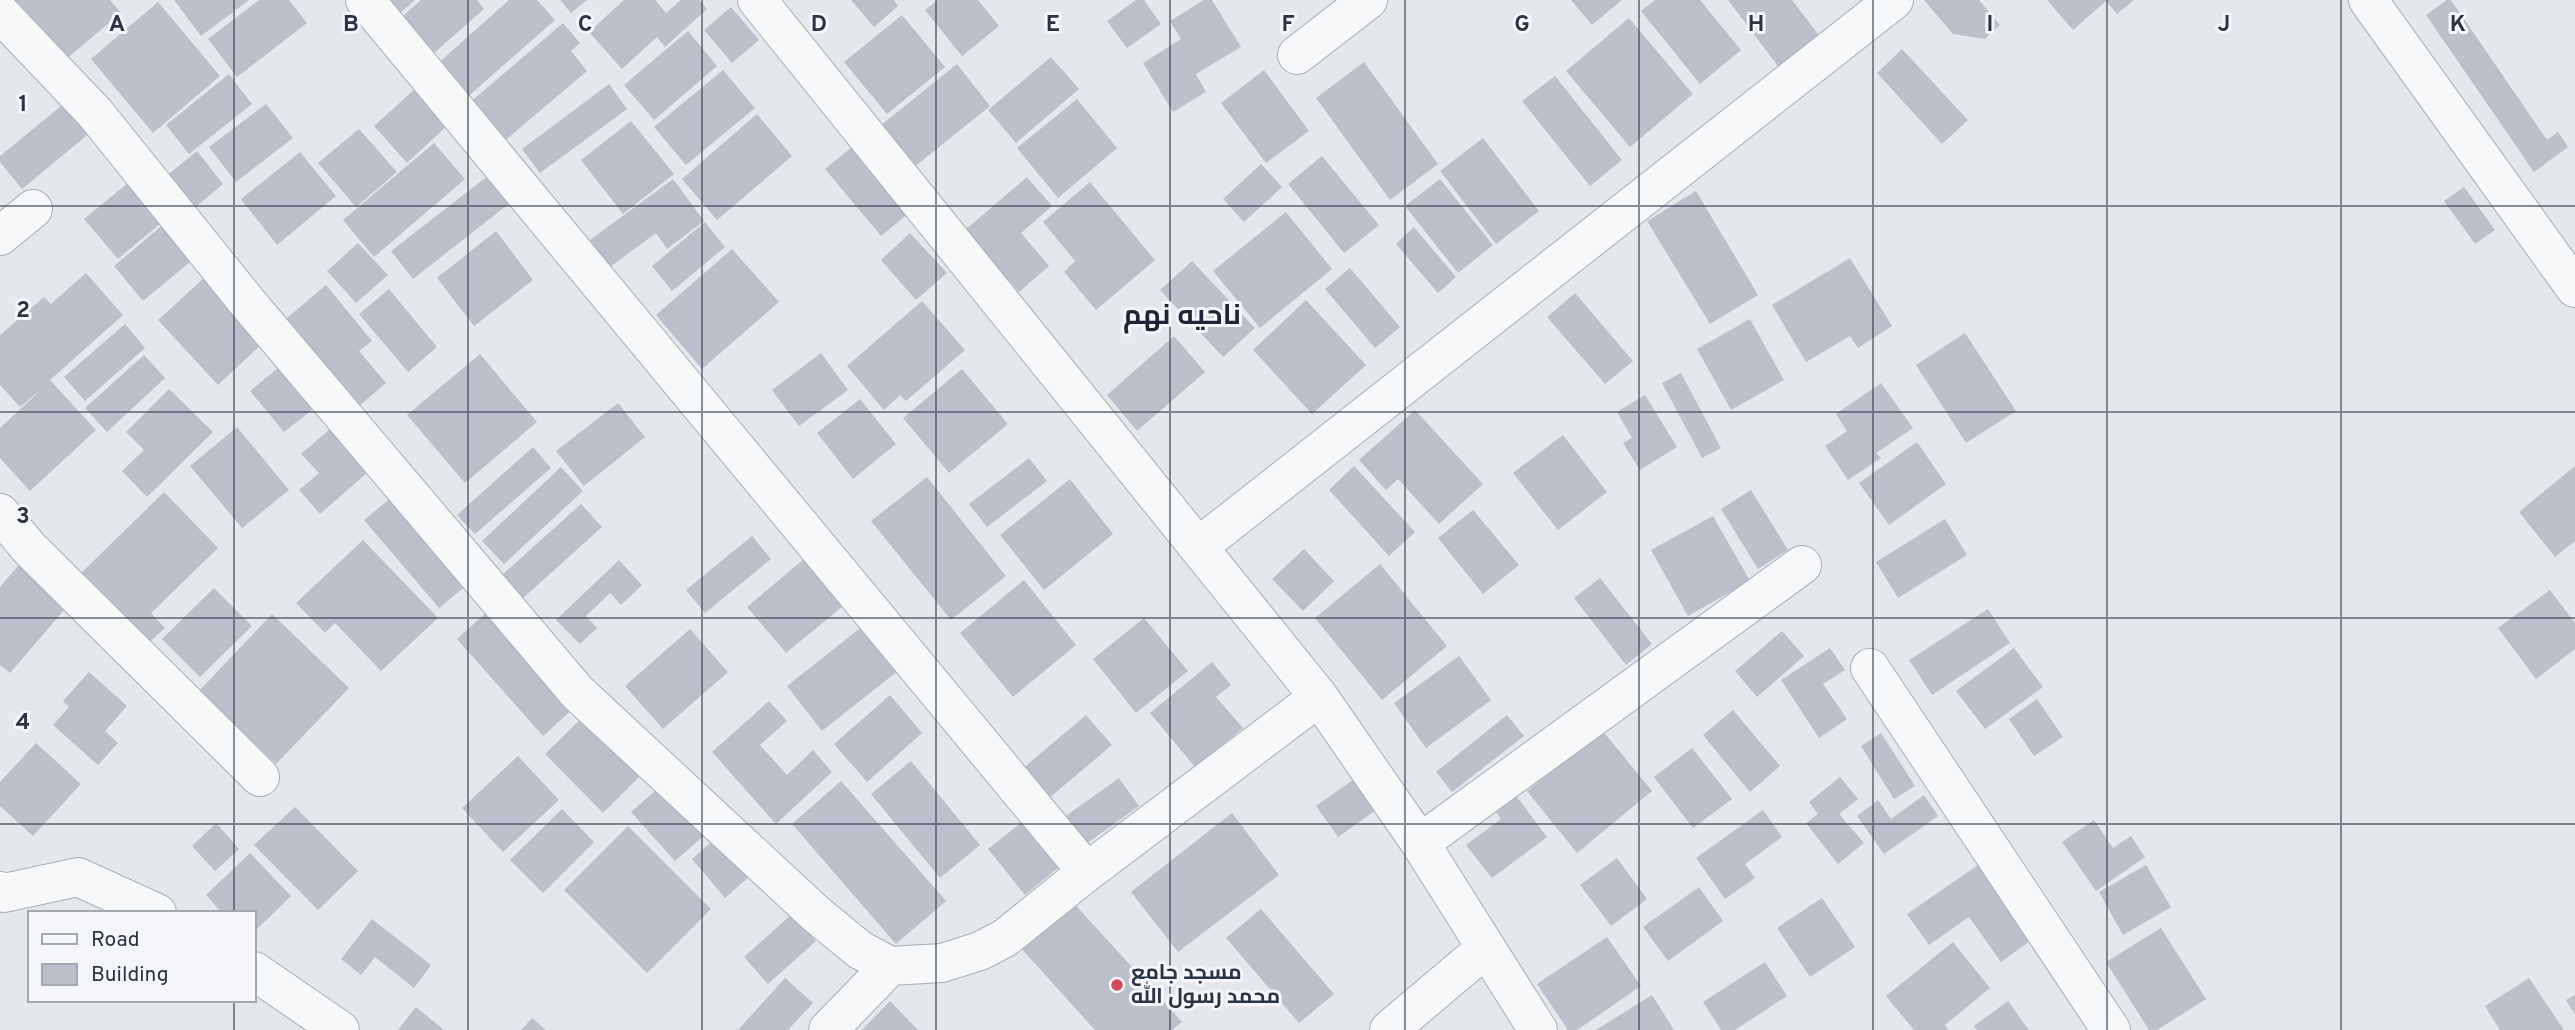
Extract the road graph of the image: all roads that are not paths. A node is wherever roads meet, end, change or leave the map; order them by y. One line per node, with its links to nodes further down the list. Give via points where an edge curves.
1 (365, 0): 18 (street)
2 (757, 0): 12 (street)
3 (1368, 0): 7 (street)
4 (1894, 0): 12 (street)
5 (2368, 0): 10 (street)
6 (0, 13): 22 (street, via 95,113 247,302 577,692 815,913 860,950)
7 (1297, 55)
8 (33, 209): 9 (street)
9 (0, 236)
10 (2575, 288)
11 (0, 513): 16 (street, via 29,548)
12 (1198, 547): 15 (street)
13 (1802, 565): 17 (street)
14 (1870, 668): 28 (street)
15 (1319, 697): 17 (street); 18 (street)
16 (260, 777)
17 (1420, 843): 21 (street)
18 (1087, 872): 22 (street, via 1005,937 980,951 942,963)
19 (0, 891): 20 (street, via 79,877)
20 (153, 911)
21 (1486, 948): 26 (street); 27 (street)
22 (890, 966): 25 (street)
23 (256, 972): 24 (street)
24 (340, 1030)
25 (828, 1030)
26 (1389, 1030)
27 (1538, 1030)
28 (2111, 1030)

